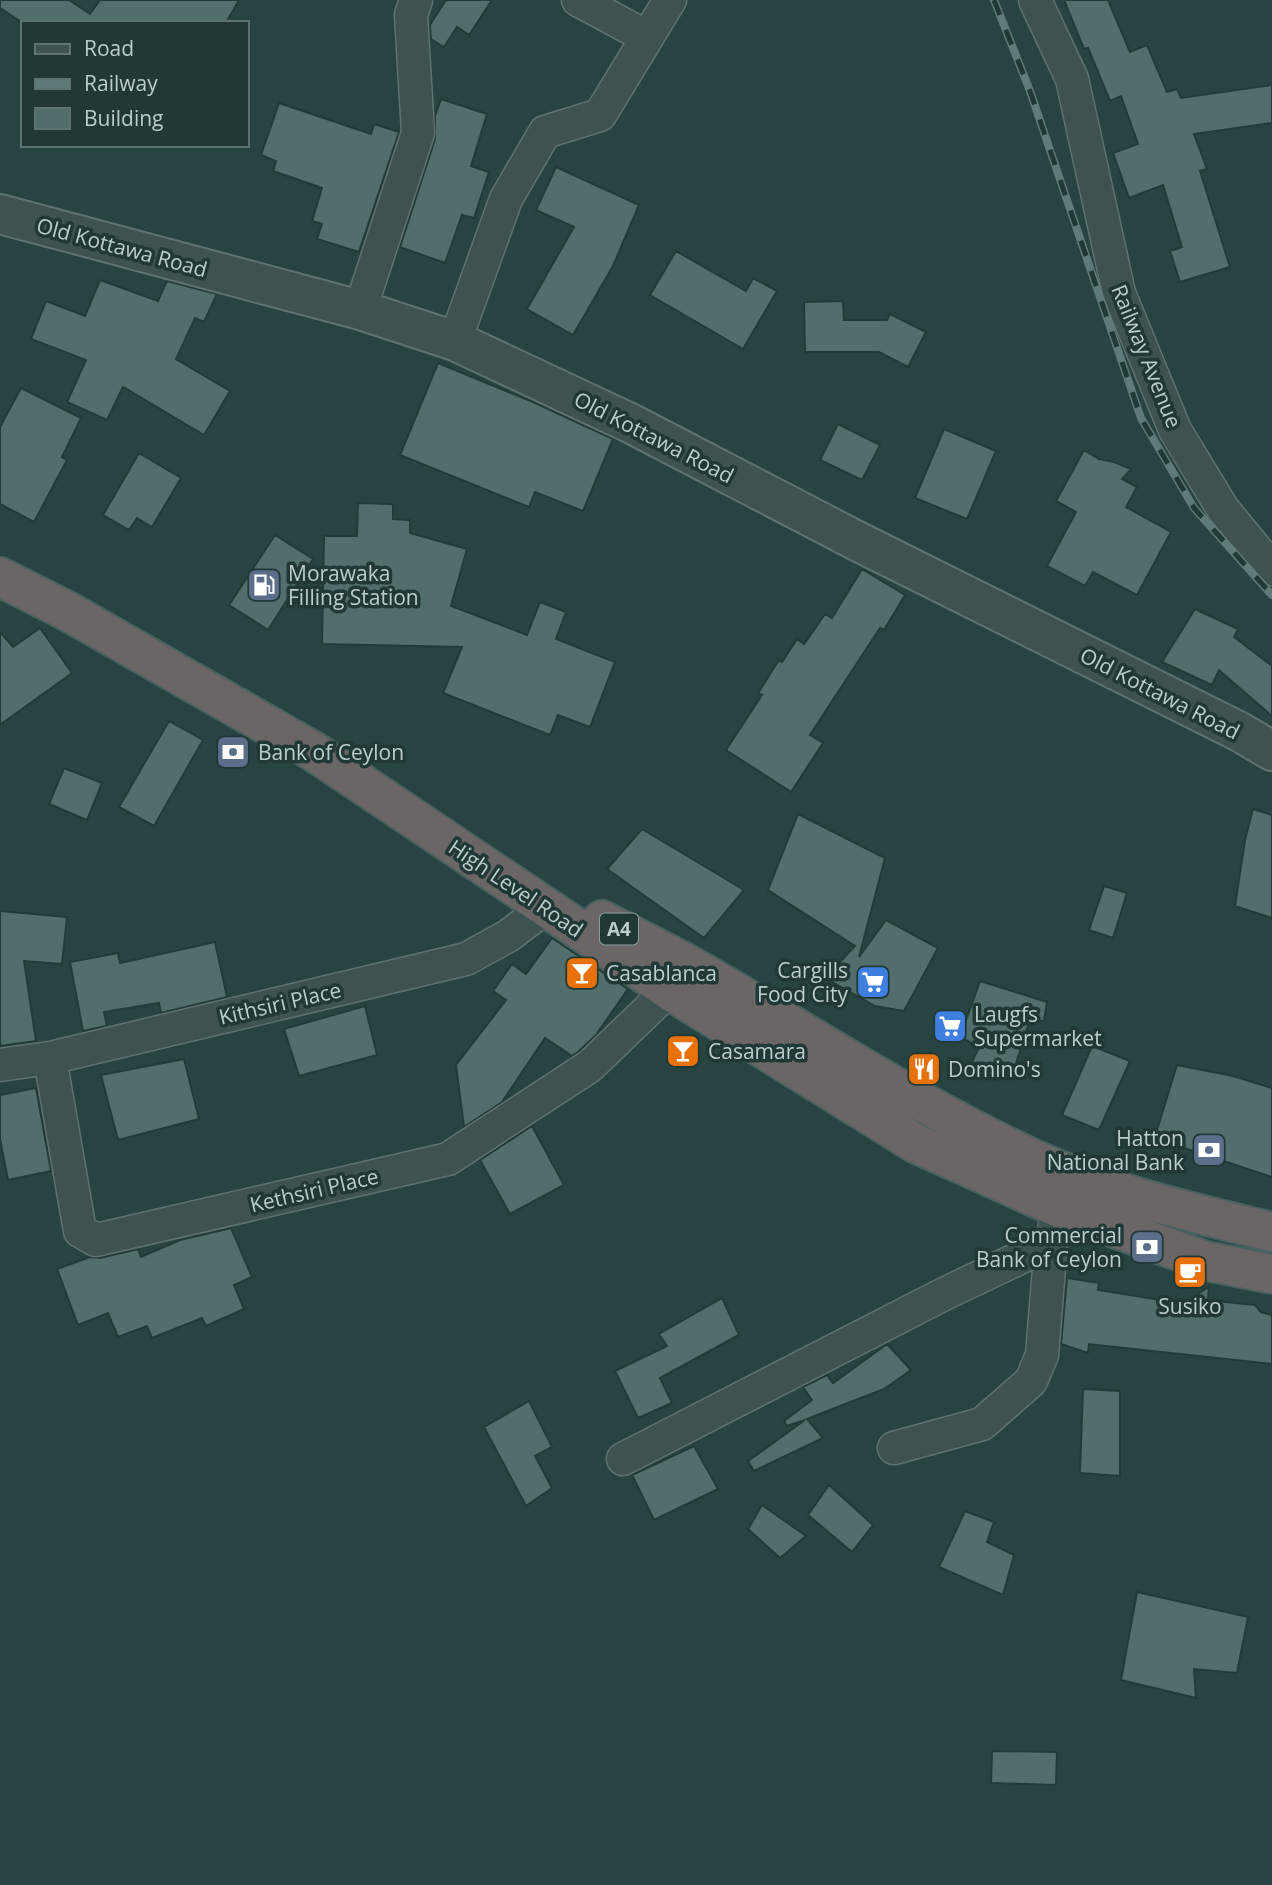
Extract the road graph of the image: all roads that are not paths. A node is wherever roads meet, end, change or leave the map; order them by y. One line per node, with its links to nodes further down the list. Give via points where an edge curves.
1 (416, 0): 7 (street, via 411,15 418,132)
2 (578, 0): 5 (street)
3 (670, 0): 5 (street)
4 (1035, 0): 10 (street, Railway Avenue, via 1072,79 1119,293 1175,430 1223,509)
5 (647, 37): 8 (street, via 600,116 545,132 506,199)
6 (0, 214): 7 (street, Old Kottawa Road)
7 (360, 310): 8 (street, Old Kottawa Road)
8 (455, 341): 12 (street, Old Kottawa Road, via 632,424)
9 (0, 554): 18 (highway, High Level Road / A4, via 79,593 325,733 599,918 929,1106 1030,1158 1079,1177)
10 (1272, 569)
11 (0, 578): 13 (highway, High Level Road / A4, via 69,612 313,751)
12 (1272, 751)
13 (545, 908): 14 (highway, High Level Road / A4); 15 (street, Kithsiri Place, via 466,959)
14 (669, 990): 15 (street, Kethsiri Place, via 590,1066 449,1159 96,1240 80,1231); 17 (highway, High Level Road / A4)
15 (50, 1058): 16 (street, Kithsiri Place)
16 (0, 1065)
17 (1055, 1226): 19 (highway, High Level Road / A4); 20 (street, via 1042,1355 1031,1381 982,1424); 21 (street, via 944,1294)
18 (1272, 1232)
19 (1272, 1274)
20 (894, 1448)
21 (623, 1459)

